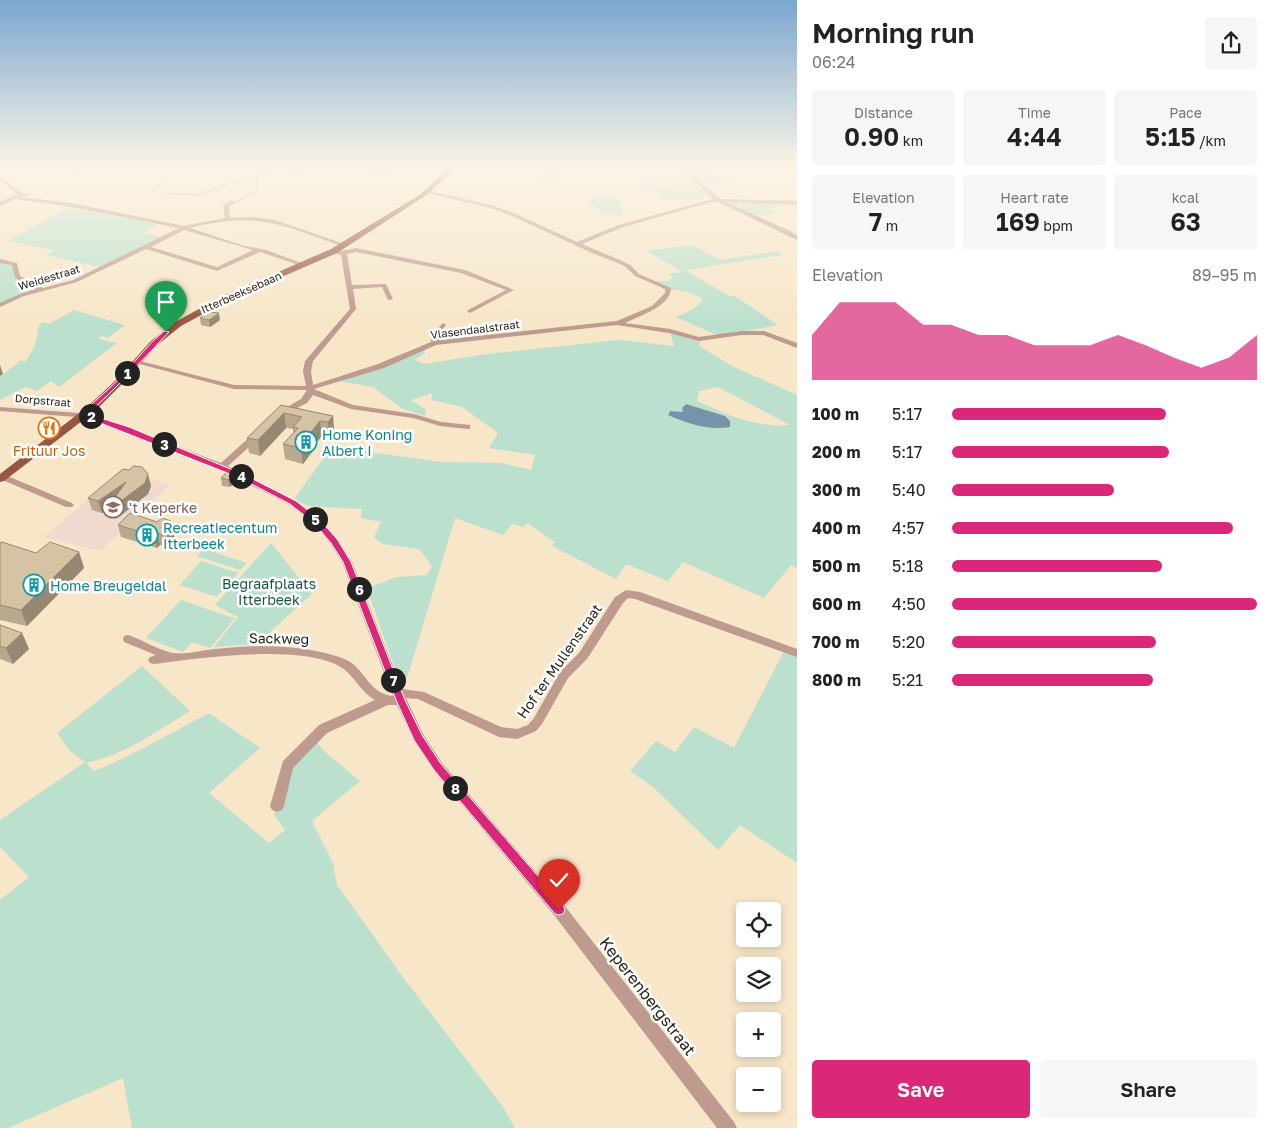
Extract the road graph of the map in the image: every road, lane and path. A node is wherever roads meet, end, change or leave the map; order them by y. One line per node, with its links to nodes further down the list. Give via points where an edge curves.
1 (151, 220): 10 (street)
2 (228, 220): 3 (street); 9 (street)
3 (235, 220)
4 (253, 220): 16 (street, via 273,222)
5 (385, 220): 16 (main road, Itterbeeksebaan)
6 (525, 220): 13 (street)
7 (644, 220): 13 (street)
8 (762, 220): 12 (street)
9 (192, 226): 10 (street); 11 (street)
10 (184, 228): 11 (street); 14 (street, Weidestraat)
11 (201, 233): 15 (street)
12 (797, 238)
13 (579, 243): 24 (street, via 668,288 668,294 661,302)
14 (146, 248): 15 (street, via 217,268); 20 (street, Weidestraat, via 75,281)
15 (260, 250): 18 (street)
16 (340, 250): 18 (main road, Itterbeeksebaan); 19 (street, via 344,254); 23 (street, via 356,250 452,268 511,290)
17 (0, 261): 20 (street, via 15,264 17,277)
18 (304, 265): 28 (main road, Itterbeeksebaan, via 187,318)
19 (349, 287): 21 (street, via 384,286); 29 (street, via 353,309 309,361 307,371)
20 (43, 290): 22 (street, Weidestraat)
21 (390, 300)
22 (0, 304)
23 (470, 311)
24 (620, 323): 26 (street, Vlasendaalstraat); 27 (street, Vlasendaalstraat, via 699,339 764,333)
25 (443, 325): 26 (street, via 435,334)
26 (434, 343): 29 (street, Vlasendaalstraat, via 381,366)
27 (797, 346)
28 (136, 362): 29 (street, via 234,386); 31 (main road, Itterbeeksebaan)
29 (311, 390): 32 (street, via 304,401); 33 (street, via 356,408)
30 (0, 409): 31 (street, Dorpstraat)
31 (84, 415): 35 (street, Keperenbergstraat); 36 (main road, Itterbeeksebaan)
32 (278, 416)
33 (467, 427)
34 (263, 428): 35 (street)
35 (222, 467): 42 (street, Keperenbergstraat, via 293,503 317,521 334,541 347,562)
36 (1, 478): 37 (street)
37 (69, 505)
38 (128, 639): 40 (street)
39 (797, 652): 42 (street, Hof ter Mullenstraat, via 626,594 583,656 564,675 538,722 527,732 514,735 500,732 420,696)
40 (172, 658): 41 (street, Sackweg); 42 (street, Sackweg, via 272,651 317,654 350,667 376,696)
41 (154, 660)
42 (395, 697): 43 (street, via 323,729 287,765); 44 (street, Keperenbergstraat, via 438,767 559,910)
43 (277, 806)
44 (728, 1128)

